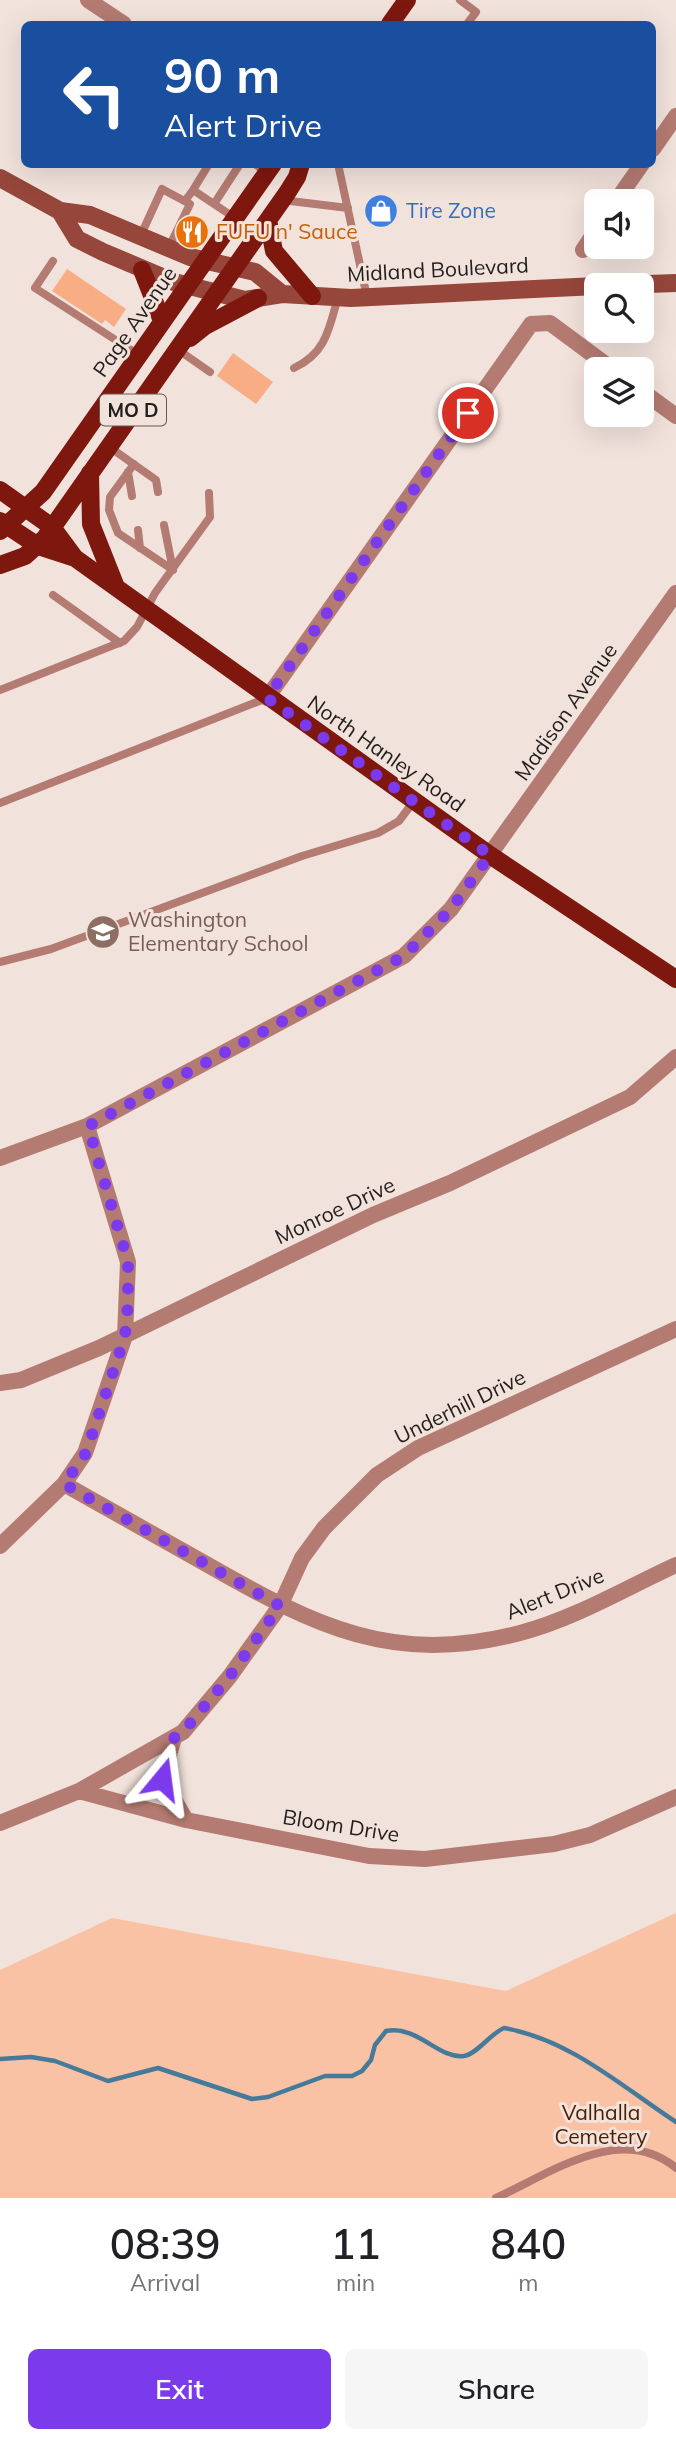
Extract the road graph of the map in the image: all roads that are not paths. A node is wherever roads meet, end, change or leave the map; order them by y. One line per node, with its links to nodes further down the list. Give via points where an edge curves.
1 (88, 0): 4 (street)
2 (407, 0): 5 (main road)
3 (460, 0): 6 (lane, via 477,12)
4 (120, 21)
5 (394, 21)
6 (470, 21)
7 (676, 116): 8 (street)
8 (656, 145)
9 (206, 168): 17 (lane)
10 (237, 168): 20 (lane)
11 (264, 168): 23 (main road, Page Avenue / MO D)
12 (299, 168): 18 (main road, MO D)
13 (339, 168): 21 (lane)
14 (639, 168): 16 (street)
15 (0, 178): 22 (main road, Midland Boulevard)
16 (624, 189)
17 (192, 190): 19 (lane); 20 (lane)
18 (282, 200): 21 (lane); 24 (main road, MO D)
19 (185, 201): 25 (lane, via 162,189); 26 (lane, via 190,204)
20 (214, 204): 23 (lane)
21 (348, 208): 39 (lane)
22 (60, 211): 25 (main road, Midland Boulevard, via 90,215); 30 (main road, Midland Boulevard, via 77,239)
23 (235, 218): 28 (main road, Page Avenue / MO D)
24 (268, 220): 29 (main road, MO D); 37 (main road, via 274,251)
25 (140, 238): 26 (main road, Midland Boulevard)
26 (168, 249): 28 (main road, Midland Boulevard)
27 (54, 261): 43 (lane, via 35,288)
28 (204, 262): 29 (main road, Midland Boulevard); 33 (main road, Page Avenue / MO D)
29 (235, 267): 35 (main road, MO D); 36 (main road, Midland Boulevard, via 255,272)
30 (142, 270): 33 (main road, Midland Boulevard); 41 (main road)
31 (676, 283): 32 (main road)
32 (654, 284)
33 (187, 286): 35 (main road, Midland Boulevard); 41 (main road, Page Avenue / MO D)
34 (584, 287): 39 (main road, Midland Boulevard)
35 (216, 293): 40 (main road, Midland Boulevard); 42 (main road, MO D)
36 (282, 294): 37 (main road, Midland Boulevard); 40 (main road, Midland Boulevard)
37 (312, 296): 38 (main road, Midland Boulevard)
38 (338, 297): 39 (main road, Midland Boulevard); 45 (lane, via 325,340 311,360)
39 (368, 297)
40 (258, 298): 42 (main road, via 205,326)
41 (162, 321): 43 (main road, Page Avenue / MO D)
42 (177, 349): 46 (lane); 49 (main road, MO D)
43 (139, 355): 57 (main road, Page Avenue / MO D)
44 (596, 357): 73 (street, via 550,323 531,324)
45 (294, 368)
46 (211, 372)
47 (654, 400): 48 (street)
48 (676, 416)
49 (108, 446): 50 (lane); 52 (main road, MO D)
50 (134, 464): 51 (lane); 53 (lane, via 156,480)
51 (128, 472): 56 (lane); 63 (lane, via 110,498 110,510 118,533)
52 (90, 473): 59 (main road, MO D); 67 (main road, via 91,524)
53 (158, 492)
54 (6, 494): 57 (main road, North Hanley Road); 60 (main road, via 12,511)
55 (209, 494): 66 (lane, via 210,517)
56 (132, 496)
57 (27, 510): 59 (main road, North Hanley Road); 60 (main road, Page Avenue / MO D)
58 (164, 525): 66 (lane)
59 (52, 527): 62 (main road, MO D); 64 (main road, North Hanley Road)
60 (2, 529): 62 (main road, North Hanley Road)
61 (138, 530): 63 (lane)
62 (38, 546): 64 (main road, North Hanley Road); 65 (main road, MO D)
63 (141, 548): 66 (lane)
64 (75, 558): 67 (main road, North Hanley Road)
65 (0, 565)
66 (173, 570): 70 (lane)
67 (116, 587): 70 (main road, North Hanley Road)
68 (676, 593): 76 (street, Madison Avenue)
69 (53, 595): 71 (lane)
70 (148, 611): 71 (lane); 73 (main road, North Hanley Road)
71 (120, 643): 72 (lane)
72 (0, 690)
73 (267, 698): 74 (main road, North Hanley Road); 75 (lane)
74 (414, 802): 76 (main road, North Hanley Road); 77 (lane, via 399,821 378,833 302,856 51,949)
75 (0, 803)
76 (490, 855): 78 (main road, North Hanley Road); 80 (street, Madison Avenue, via 451,909 404,956)
77 (0, 962)
78 (676, 979)
79 (676, 1058): 83 (street, Monroe Drive, via 630,1097)
80 (88, 1126): 81 (street, Madison Avenue); 83 (street, via 128,1262)
81 (0, 1157)
82 (676, 1329): 88 (street, Underhill Drive, via 418,1448 377,1475 324,1528 302,1558)
83 (125, 1336): 84 (street, Monroe Drive, via 21,1380); 85 (street, via 86,1453)
84 (0, 1383)
85 (64, 1484): 86 (street); 88 (street, Alert Drive)
86 (0, 1546)
87 (676, 1565): 88 (street, Alert Drive, via 524,1632 461,1644 373,1640)
88 (280, 1606): 89 (street, Underhill Drive, via 230,1676)
89 (174, 1738): 90 (street, Underhill Drive); 92 (street, Underhill Drive, via 162,1779)
90 (79, 1791): 92 (street, Bloom Drive); 93 (street, Underhill Drive)
91 (676, 1797): 92 (street, Bloom Drive, via 590,1835 554,1844 425,1859 369,1856)
92 (186, 1820)
93 (0, 1823)
94 (676, 2168): 95 (lane, via 643,2149 618,2148 592,2154)
95 (496, 2198)

